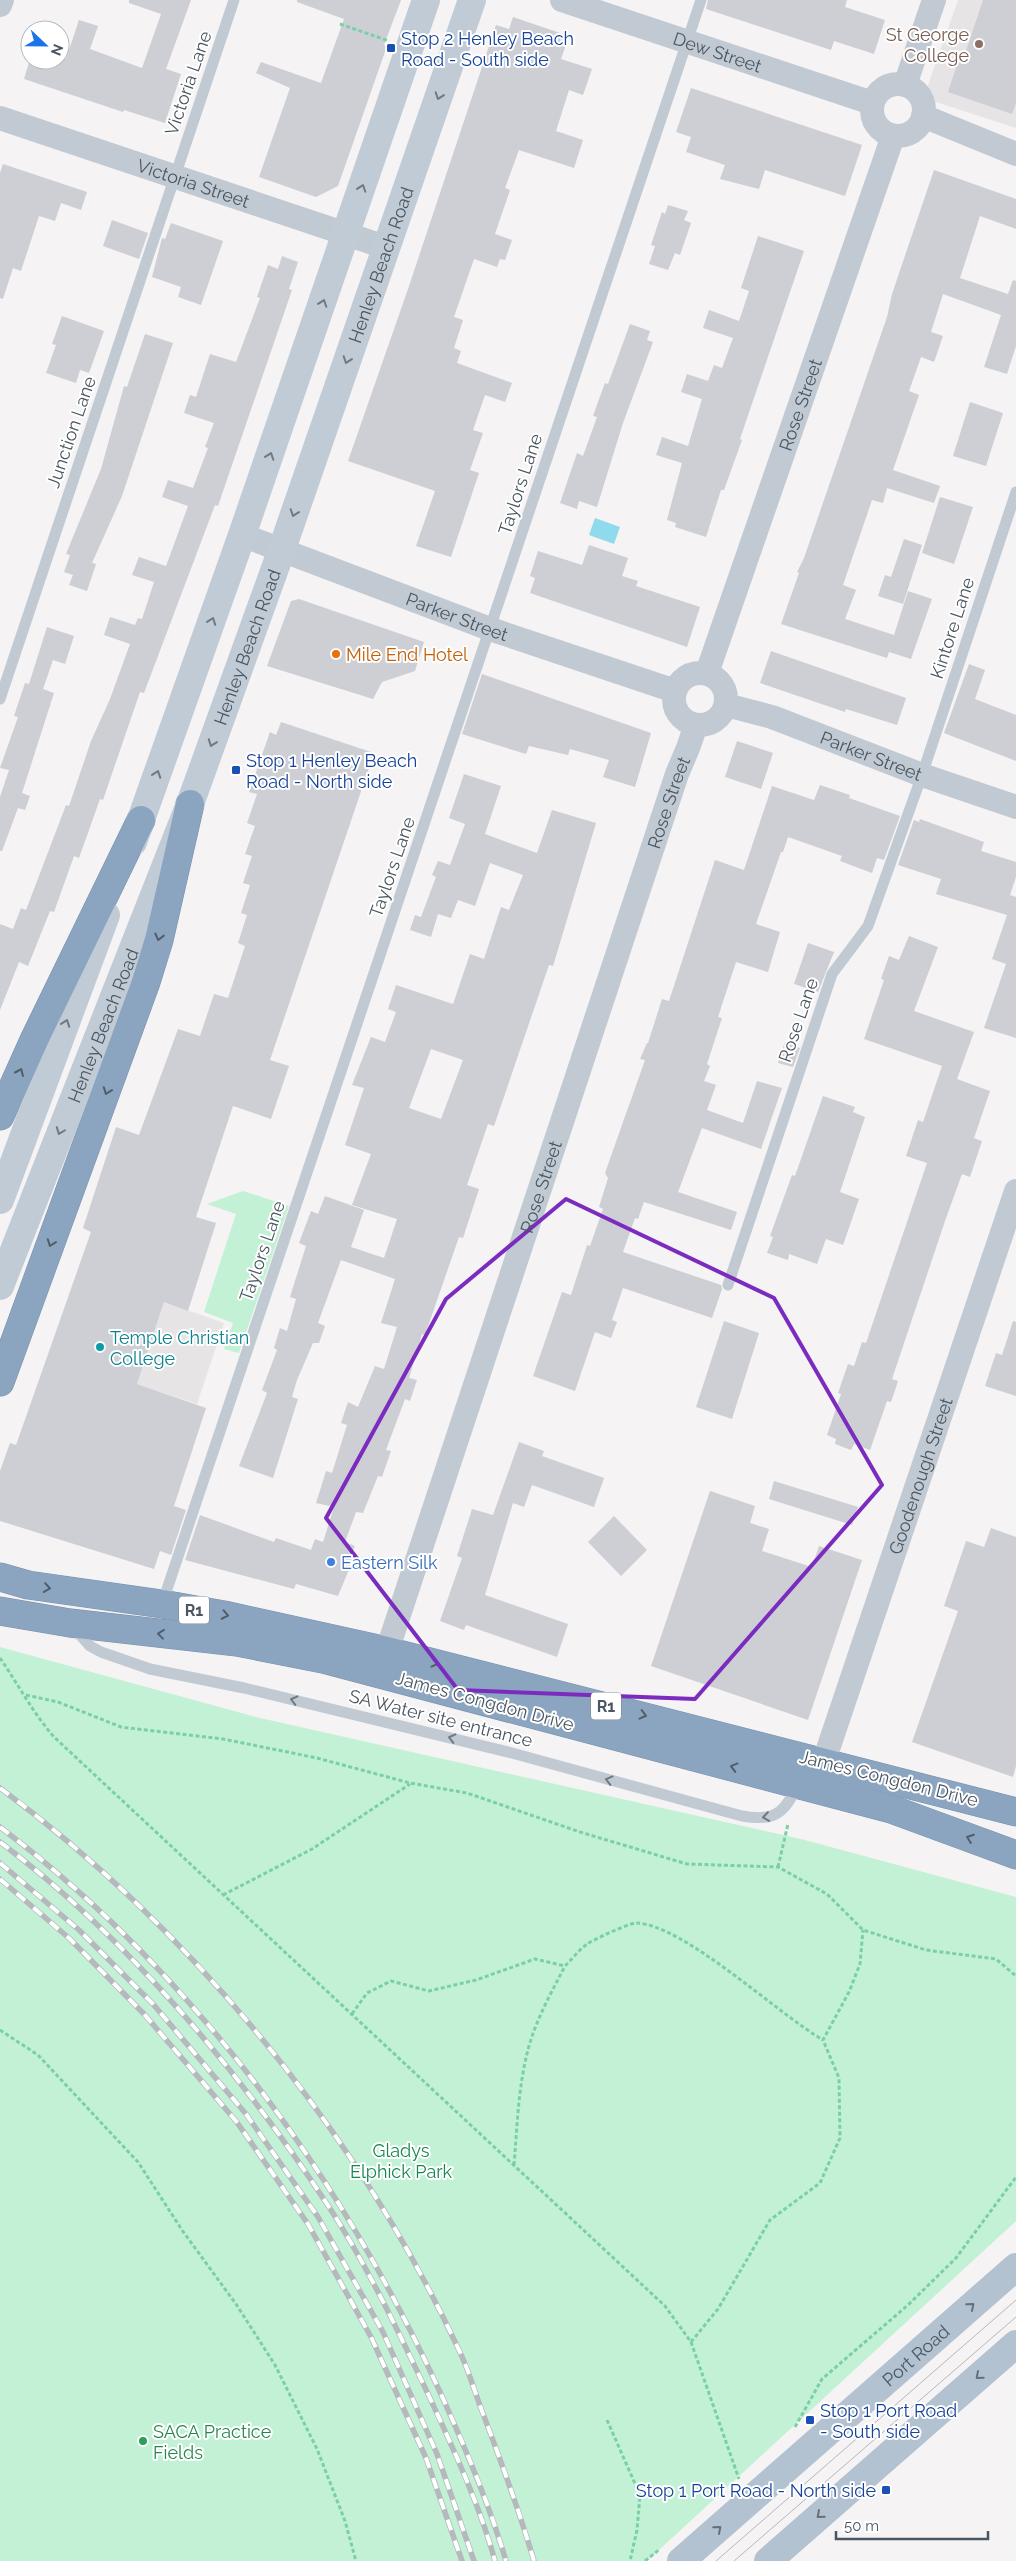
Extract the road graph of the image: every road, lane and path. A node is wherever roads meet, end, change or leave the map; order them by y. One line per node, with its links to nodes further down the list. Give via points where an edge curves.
1 (2, 0): 8 (street)
2 (234, 0): 18 (lane, Victoria Lane)
3 (426, 0): 19 (main road, Henley Beach Road, one-way to 3)
4 (472, 0): 20 (main road, Henley Beach Road, one-way to 20)
5 (562, 0): 10 (street, Dew Street)
6 (701, 0): 10 (lane, Taylors Lane)
7 (934, 0): 12 (street)
8 (0, 5)
9 (340, 24): 11 (path)
10 (686, 42): 13 (street, Dew Street); 24 (lane, Taylors Lane)
11 (396, 44)
12 (904, 85): 13 (street, via 888,85); 14 (street, via 914,89 921,98)
13 (872, 103): 16 (street, via 876,126)
14 (923, 116): 16 (street, via 914,130 903,136); 17 (street)
15 (0, 118): 18 (street, Victoria Street)
16 (893, 136): 25 (street, Rose Street)
17 (1016, 154)
18 (175, 177): 19 (street, Victoria Street); 27 (lane, Junction Lane)
19 (347, 234): 20 (street, Victoria Street); 22 (main road, Henley Beach Road, one-way to 19)
20 (385, 247): 23 (main road, Henley Beach Road, one-way to 23)
21 (1016, 492): 30 (lane, Kintore Lane)
22 (242, 535): 23 (street, Parker Street); 33 (main road, Henley Beach Road, one-way to 22)
23 (282, 549): 24 (street, Parker Street); 31 (main road, Henley Beach Road, one-way to 31)
24 (490, 629): 26 (street, Parker Street); 41 (lane, Taylors Lane)
25 (707, 673): 26 (street, via 691,674); 28 (street, via 724,687)
26 (675, 691): 29 (street, via 679,714)
27 (0, 699)
28 (726, 705): 29 (street, via 717,719); 30 (street, Parker Street, via 772,717)
29 (696, 725): 45 (street, Rose Street, via 677,774)
30 (922, 775): 32 (street, Parker Street); 37 (lane, Rose Lane, via 868,926 832,974)
31 (190, 804): 38 (main road, Henley Beach Road, one-way to 38); 39 (highway, one-way to 39, via 159,940 146,982)
32 (1016, 807)
33 (141, 820): 34 (highway, one-way to 33); 36 (main road, Henley Beach Road, one-way to 33)
34 (0, 1116)
35 (1016, 1190): 47 (street, Goodenough Street)
36 (0, 1200)
37 (728, 1285)
38 (0, 1286)
39 (0, 1382)
40 (0, 1577): 41 (highway, James Congdon Drive / R1, one-way to 41, via 56,1590)
41 (162, 1604): 45 (highway, James Congdon Drive / R1, one-way to 45)
42 (0, 1611): 43 (highway, James Congdon Drive / R1)
43 (70, 1623): 45 (highway, James Congdon Drive / R1, one-way to 43); 49 (lane, SA Water site entrance, one-way to 43, via 776,1816 742,1816 502,1751 244,1688 150,1669 90,1646)
44 (0, 1658): 46 (path)
45 (384, 1662): 47 (highway, James Congdon Drive / R1, one-way to 47); 49 (highway, James Congdon Drive / R1, one-way to 45)
46 (26, 1694): 48 (path, via 58,1702 121,1727 223,1739 317,1758); 52 (path, via 42,1724 54,1737)
47 (824, 1761): 49 (highway); 50 (highway, James Congdon Drive / R1)
48 (410, 1783): 52 (path, via 312,1849); 53 (path, via 467,1793 686,1864 778,1868 827,1894)
49 (806, 1787): 51 (highway, James Congdon Drive / R1, one-way to 49, via 891,1809)
50 (1016, 1812)
51 (1016, 1855)
52 (223, 1895): 56 (path)
53 (863, 1930): 55 (path, via 926,1950 996,1959); 58 (path, via 860,1964)
54 (565, 1966): 56 (path, via 535,1959 476,1980 429,1991 391,1981 367,1993); 58 (path, via 588,1944 635,1923 671,1933); 59 (path, via 541,2012 526,2056)
55 (1016, 1976)
56 (352, 2014): 59 (path)
57 (0, 2030): 70 (path, via 38,2055 138,2162 236,2304 275,2365 317,2449 345,2521)
58 (823, 2040): 62 (path, via 839,2078 840,2138 820,2183 770,2220 718,2309)
59 (514, 2165): 62 (path, via 665,2306)
60 (1016, 2177): 65 (path, via 956,2258 908,2305 822,2379)
61 (1016, 2267): 69 (main road, Port Road, one-way to 61)
62 (691, 2342): 67 (path)
63 (1016, 2344): 73 (main road, one-way to 73)
64 (607, 2420): 71 (path, via 640,2495)
65 (789, 2433)
66 (746, 2473): 67 (path)
67 (739, 2479): 68 (path)
68 (732, 2486)
69 (674, 2552): 72 (path)
70 (356, 2561)
71 (630, 2561)
72 (645, 2561)
73 (768, 2561)

